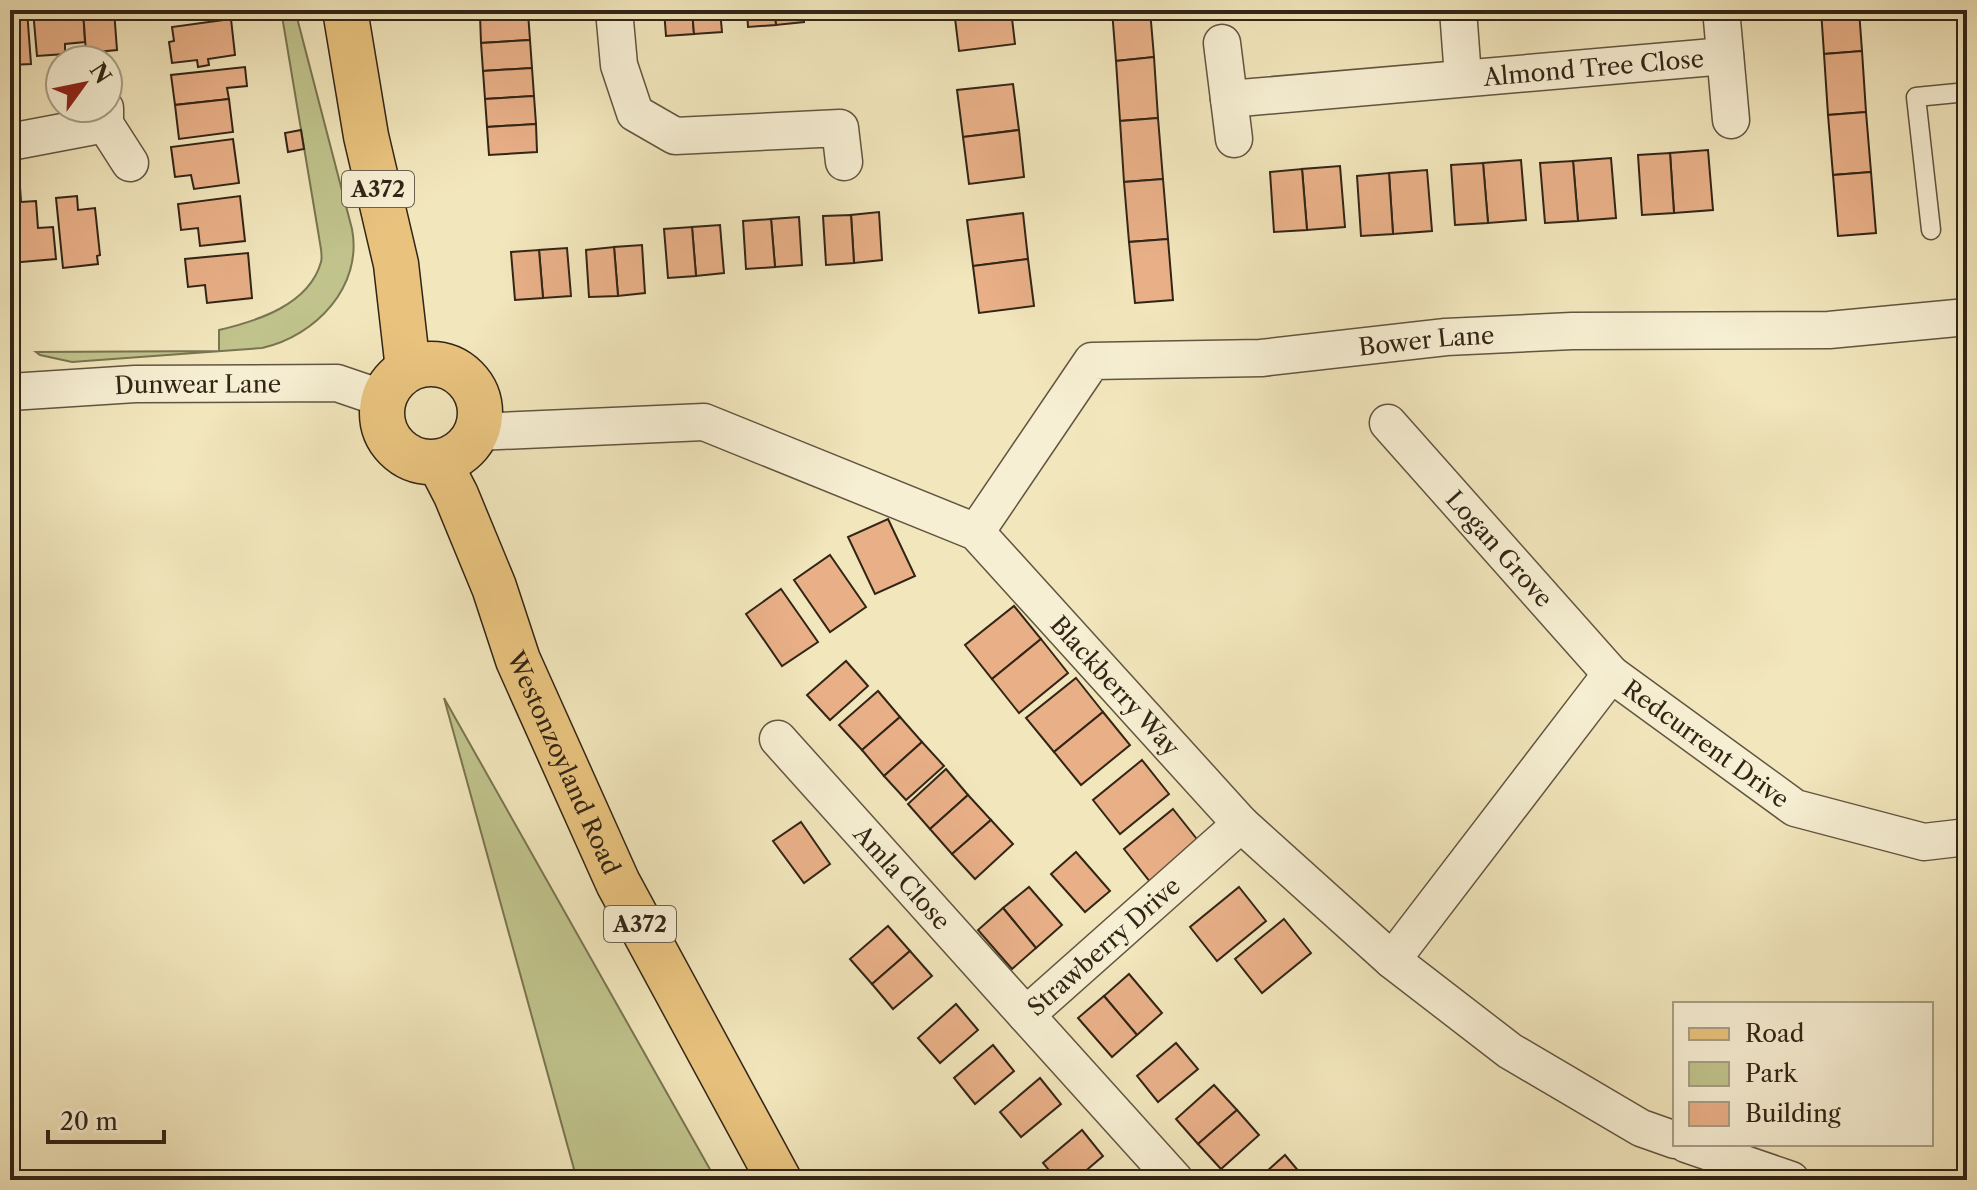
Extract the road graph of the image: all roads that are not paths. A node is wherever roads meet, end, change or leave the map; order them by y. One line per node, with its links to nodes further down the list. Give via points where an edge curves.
1 (345, 10): 19 (main road, A372, via 366,136 396,264)
2 (614, 10): 15 (street, via 619,65 635,113 675,136 840,128)
3 (1458, 10): 7 (street, Almond Tree Close)
4 (1722, 20): 6 (street, Almond Tree Close)
5 (1222, 43): 9 (street)
6 (1725, 56): 7 (street, Almond Tree Close); 10 (street, Almond Tree Close)
7 (1463, 77): 9 (street, Almond Tree Close)
8 (1967, 92): 17 (lane, via 1916,97)
9 (1229, 99): 13 (street)
10 (1731, 120)
11 (76, 124): 14 (street)
12 (109, 124): 16 (street)
13 (1234, 139)
14 (10, 142)
15 (844, 162)
16 (130, 163)
17 (1931, 230)
18 (1967, 317): 24 (street, Bower Lane, via 1829,330 1446,337 1261,358 1092,361)
19 (396, 384): 20 (street, Dunwear Lane, via 135,384); 22 (main road, via 422,364 452,367 474,388 480,402); 23 (main road, via 382,416 385,432 407,456)
20 (10, 392)
21 (1388, 423): 25 (street, Logan Grove)
22 (477, 432): 23 (main road, via 468,446); 24 (street, Blackberry Way, via 704,422)
23 (439, 462): 33 (main road, Westonzoyland Road / A372, via 494,587 518,660 618,883)
24 (976, 532): 27 (street, Blackberry Way)
25 (1611, 674): 28 (street, Redcurrent Drive, via 1795,808 1924,842); 29 (street, Redcurrent Drive)
26 (778, 739): 30 (street, Amla Close)
27 (1241, 824): 29 (street, Blackberry Way); 30 (street, Strawberry Drive)
28 (1967, 837)
29 (1392, 960): 31 (street, Blackberry Way, via 1510,1051 1641,1128)
30 (1026, 1015): 34 (street, Strawberry Drive)
31 (1673, 1139)
32 (1692, 1146): 35 (street)
33 (779, 1180)
34 (1175, 1180)
35 (1791, 1180)

